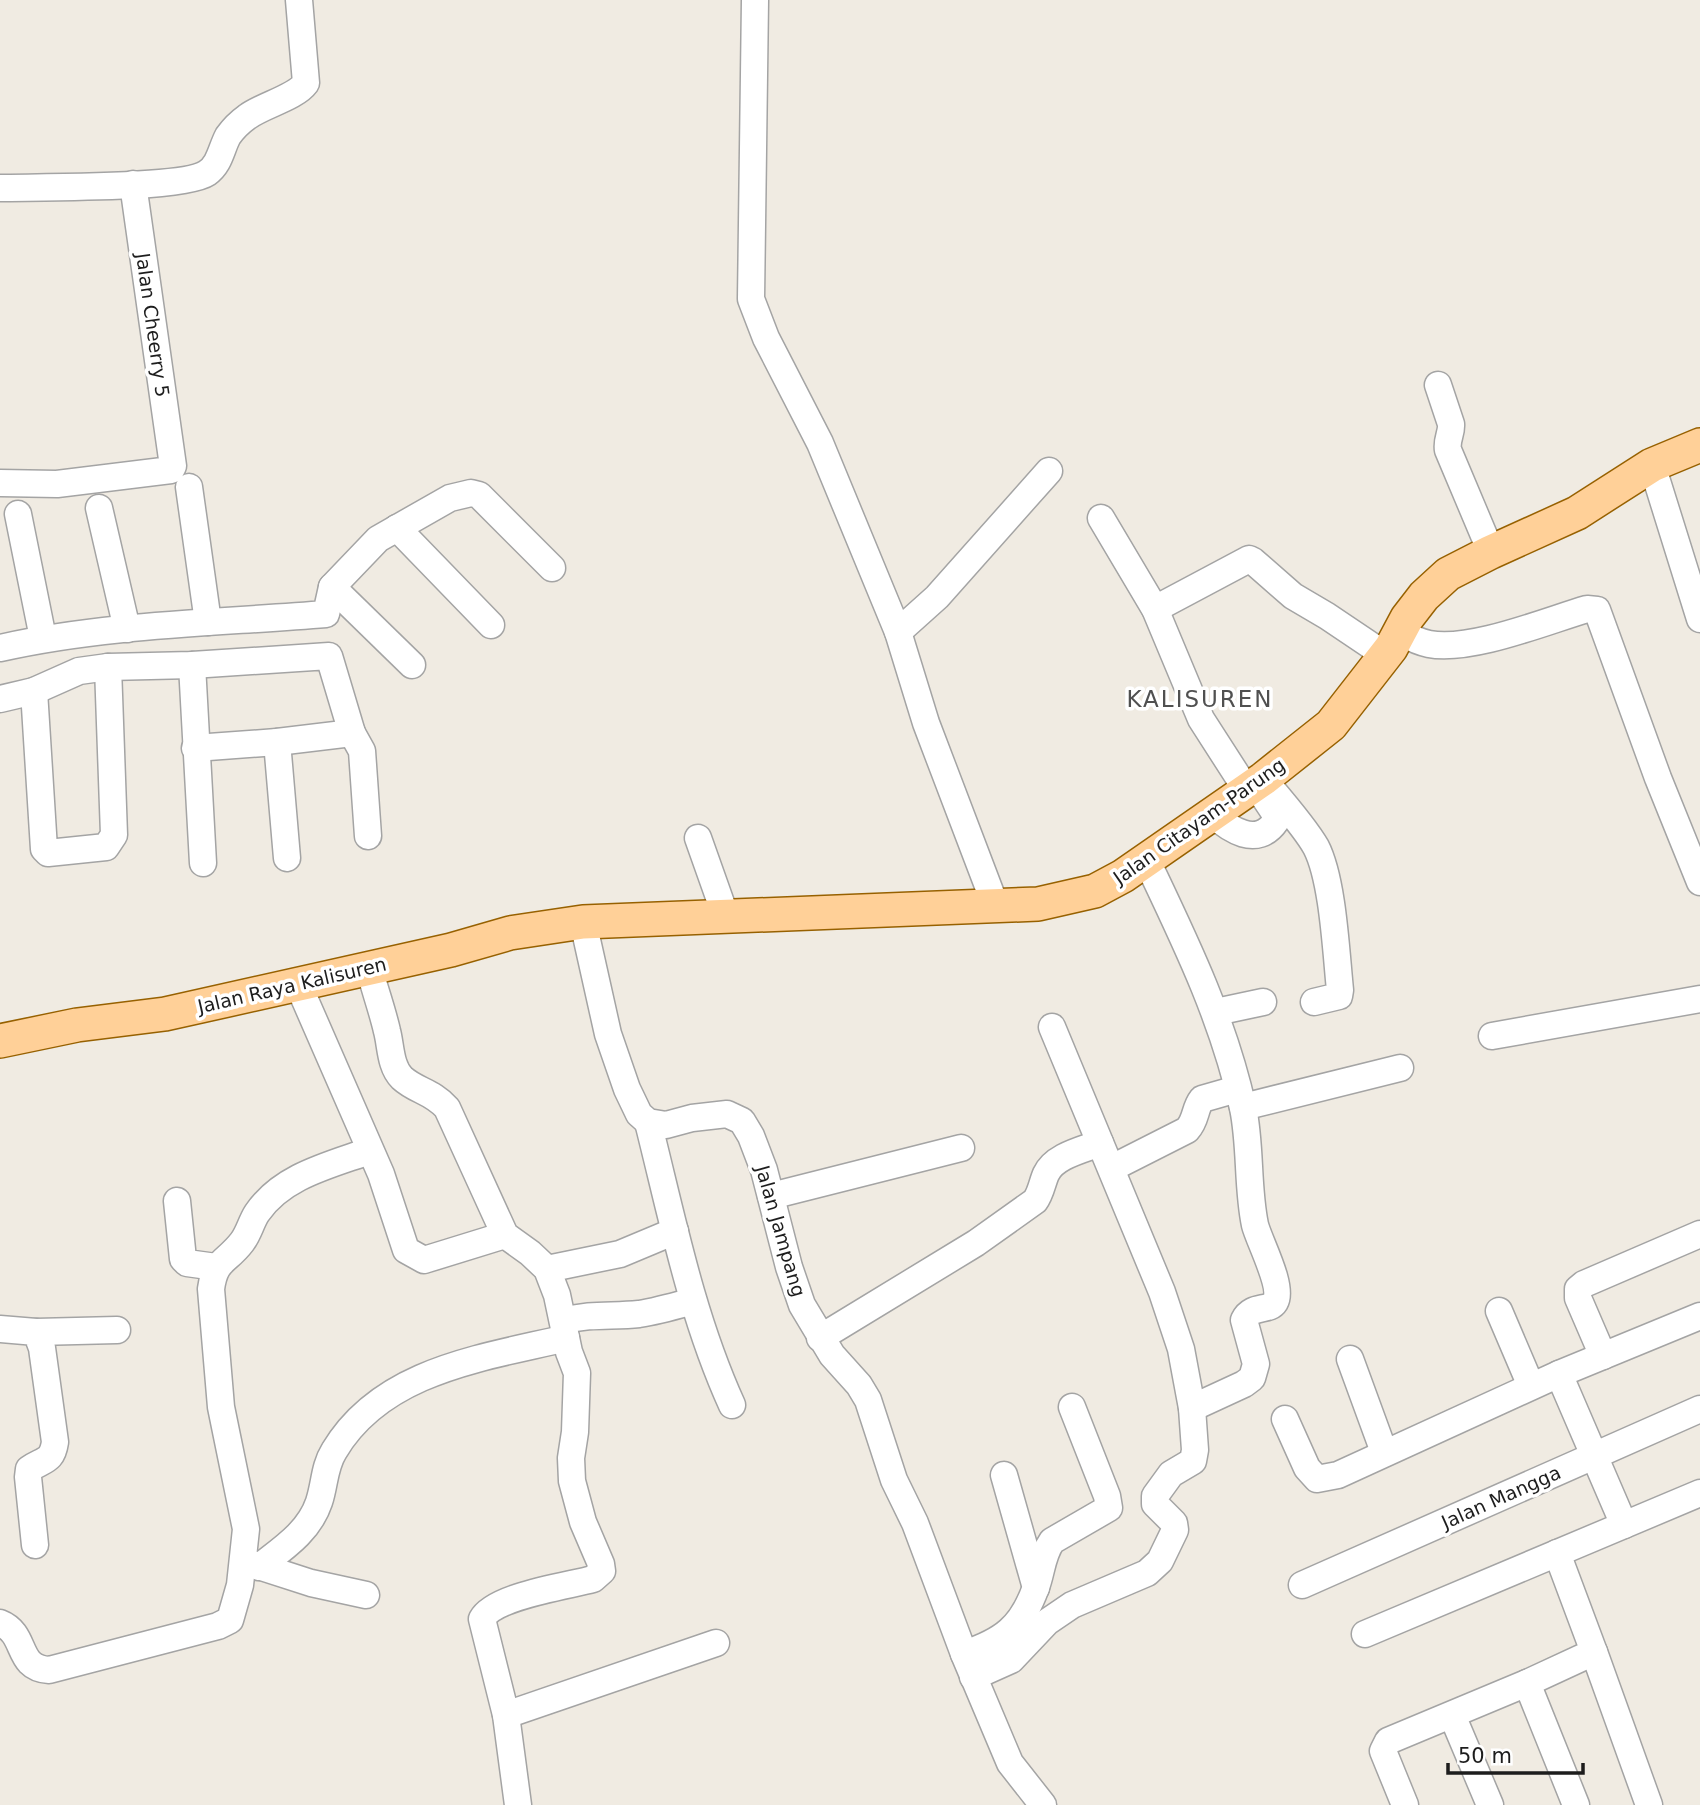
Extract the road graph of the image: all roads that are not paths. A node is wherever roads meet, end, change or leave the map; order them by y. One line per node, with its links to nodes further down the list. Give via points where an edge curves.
1 (299, 0): 3 (street, via 305,86 261,107 237,125 209,172 196,178)
2 (755, 0): 24 (street, via 751,299 820,443)
3 (133, 184): 4 (street); 9 (street, Jalan Cheerry 5)
4 (0, 188)
5 (1438, 385): 15 (street, via 1452,429 1448,450)
6 (1700, 445): 7 (main road, Jalan Citayam-Parung)
7 (1652, 465): 15 (main road, Jalan Citayam-Parung, via 1577,513); 20 (street)
8 (1049, 471): 24 (street, via 937,597)
9 (181, 477): 10 (street, via 171,470 57,484); 21 (street, Jalan Cheerry 5)
10 (0, 483)
11 (99, 508): 23 (street)
12 (18, 514): 25 (street)
13 (1101, 518): 18 (street)
14 (397, 528): 16 (street, via 450,498 475,493); 17 (street, via 378,539); 22 (street)
15 (1491, 552): 26 (main road, Jalan Citayam-Parung, via 1433,587)
16 (552, 568)
17 (332, 587): 19 (street); 30 (street)
18 (1155, 609): 26 (street, via 1249,559 1293,596 1327,616); 37 (street, via 1201,719)
19 (326, 614): 21 (street); 28 (street)
20 (1700, 619)
21 (208, 622): 23 (street)
22 (491, 625)
23 (127, 629): 25 (street)
24 (898, 632): 45 (street, via 926,723)
25 (43, 638): 27 (street)
26 (1392, 643): 37 (main road, Jalan Citayam-Parung, via 1331,725); 44 (street, via 1414,639 1431,645 1471,642 1597,610)
27 (0, 648)
28 (329, 656): 29 (street); 34 (street)
29 (192, 665): 31 (street); 36 (street)
30 (412, 665)
31 (108, 667): 32 (street, via 79,671); 32 (street, via 114,835 106,847 59,853 44,849)
32 (34, 691): 33 (street)
33 (0, 699)
34 (352, 733): 35 (street); 39 (street, via 362,751)
35 (277, 742): 36 (street); 41 (street)
36 (195, 748): 43 (street)
37 (1255, 784): 38 (main road, Jalan Citayam-Parung); 38 (street, via 1274,812 1272,827 1247,835 1233,831); 52 (street, via 1287,808 1316,848 1326,880 1340,990 1339,996)
38 (1211, 813): 42 (main road, Jalan Citayam-Parung)
39 (369, 836)
40 (698, 838): 46 (street)
41 (287, 858)
42 (1146, 859): 45 (main road, Jalan Citayam-Parung, via 1094,891 1038,904); 53 (street)
43 (203, 863)
44 (1700, 882)
45 (996, 907): 46 (main road, Jalan Citayam-Parung)
46 (726, 917): 47 (main road, Jalan Citayam-Parung)
47 (583, 922): 48 (main road, Jalan Raya Kalisuren, via 510,933); 59 (street, via 608,1034 626,1089)
48 (369, 967): 49 (main road, Jalan Raya Kalisuren); 68 (street, via 399,1075 447,1108)
49 (298, 984): 56 (main road, Jalan Raya Kalisuren, via 165,1014 76,1025); 62 (street)
50 (1700, 999): 55 (street)
51 (1263, 1002): 53 (street)
52 (1314, 1002)
53 (1216, 1012): 58 (street)
54 (1052, 1027): 60 (street)
55 (1492, 1036)
56 (0, 1041)
57 (1400, 1068): 58 (street)
58 (1240, 1098): 63 (street, via 1202,1099 1195,1121 1186,1129); 85 (street, via 1253,1214 1274,1276 1276,1298 1271,1305 1251,1310 1244,1320 1256,1364 1252,1378)
59 (648, 1122): 64 (street, Jalan Jampang, via 666,1125 718,1114 736,1117 758,1151); 66 (street)
60 (1100, 1143): 63 (street); 78 (street, via 1053,1164 1035,1201 976,1243)
61 (961, 1148): 64 (street)
62 (369, 1151): 68 (street, via 406,1250 413,1256 434,1258); 69 (street, via 311,1171 287,1185 262,1206 240,1245)
63 (1112, 1168): 85 (street, via 1181,1349)
64 (771, 1196): 78 (street, Jalan Jampang, via 793,1279)
65 (177, 1201): 69 (street, via 183,1259)
66 (675, 1231): 70 (street, via 620,1254); 71 (street)
67 (1700, 1234): 79 (street, via 1578,1289)
68 (505, 1235): 70 (street)
69 (216, 1266): 95 (street, via 211,1289 221,1407)
70 (547, 1269): 75 (street)
71 (693, 1301): 75 (street, via 636,1314 597,1314); 83 (street)
72 (1499, 1311): 82 (street)
73 (1700, 1316): 79 (street)
74 (0, 1329): 77 (street)
75 (565, 1329): 95 (street, via 408,1382 374,1405 334,1449 307,1525 294,1539); 105 (street, via 577,1373 572,1481 602,1571 593,1579 506,1602 484,1615 483,1630)
76 (117, 1330): 77 (street)
77 (36, 1332): 93 (street, via 55,1442 50,1458 29,1469)
78 (820, 1338): 103 (street, Jalan Jampang, via 868,1400 894,1480)
79 (1604, 1356): 81 (street)
80 (1350, 1359): 88 (street)
81 (1559, 1374): 82 (street); 89 (street)
82 (1531, 1386): 88 (street)
83 (732, 1405)
84 (1072, 1407): 97 (street, via 1110,1506 1052,1541)
85 (1192, 1408): 103 (street, via 1193,1461 1171,1474 1154,1500 1175,1530 1160,1561 1147,1573 1065,1609 1012,1660)
86 (1700, 1409): 89 (street, Jalan Mangga)
87 (1285, 1419): 88 (street, via 1307,1468 1317,1479 1338,1475)
88 (1384, 1452)
89 (1594, 1456): 92 (street); 96 (street, Jalan Mangga)
90 (1004, 1475): 97 (street)
91 (1700, 1493): 92 (street)
92 (1625, 1525): 94 (street)
93 (35, 1545)
94 (1557, 1553): 100 (street); 102 (street)
95 (251, 1564): 98 (street); 99 (street, via 226,1622 50,1670 31,1665 14,1631)
96 (1302, 1585)
97 (1036, 1588): 103 (street, via 1019,1623)
98 (366, 1595)
99 (0, 1623)
100 (1364, 1634)
101 (716, 1643): 105 (street)
102 (1594, 1651): 104 (street); 112 (street)
103 (968, 1665): 108 (street, Jalan Jampang, via 1010,1763)
104 (1527, 1683): 106 (street); 111 (street)
105 (506, 1715): 107 (street)
106 (1452, 1715): 109 (street, via 1392,1738 1383,1748); 110 (street)
107 (518, 1805)
108 (1043, 1805)
109 (1405, 1805)
110 (1490, 1805)
111 (1576, 1805)
112 (1648, 1805)

